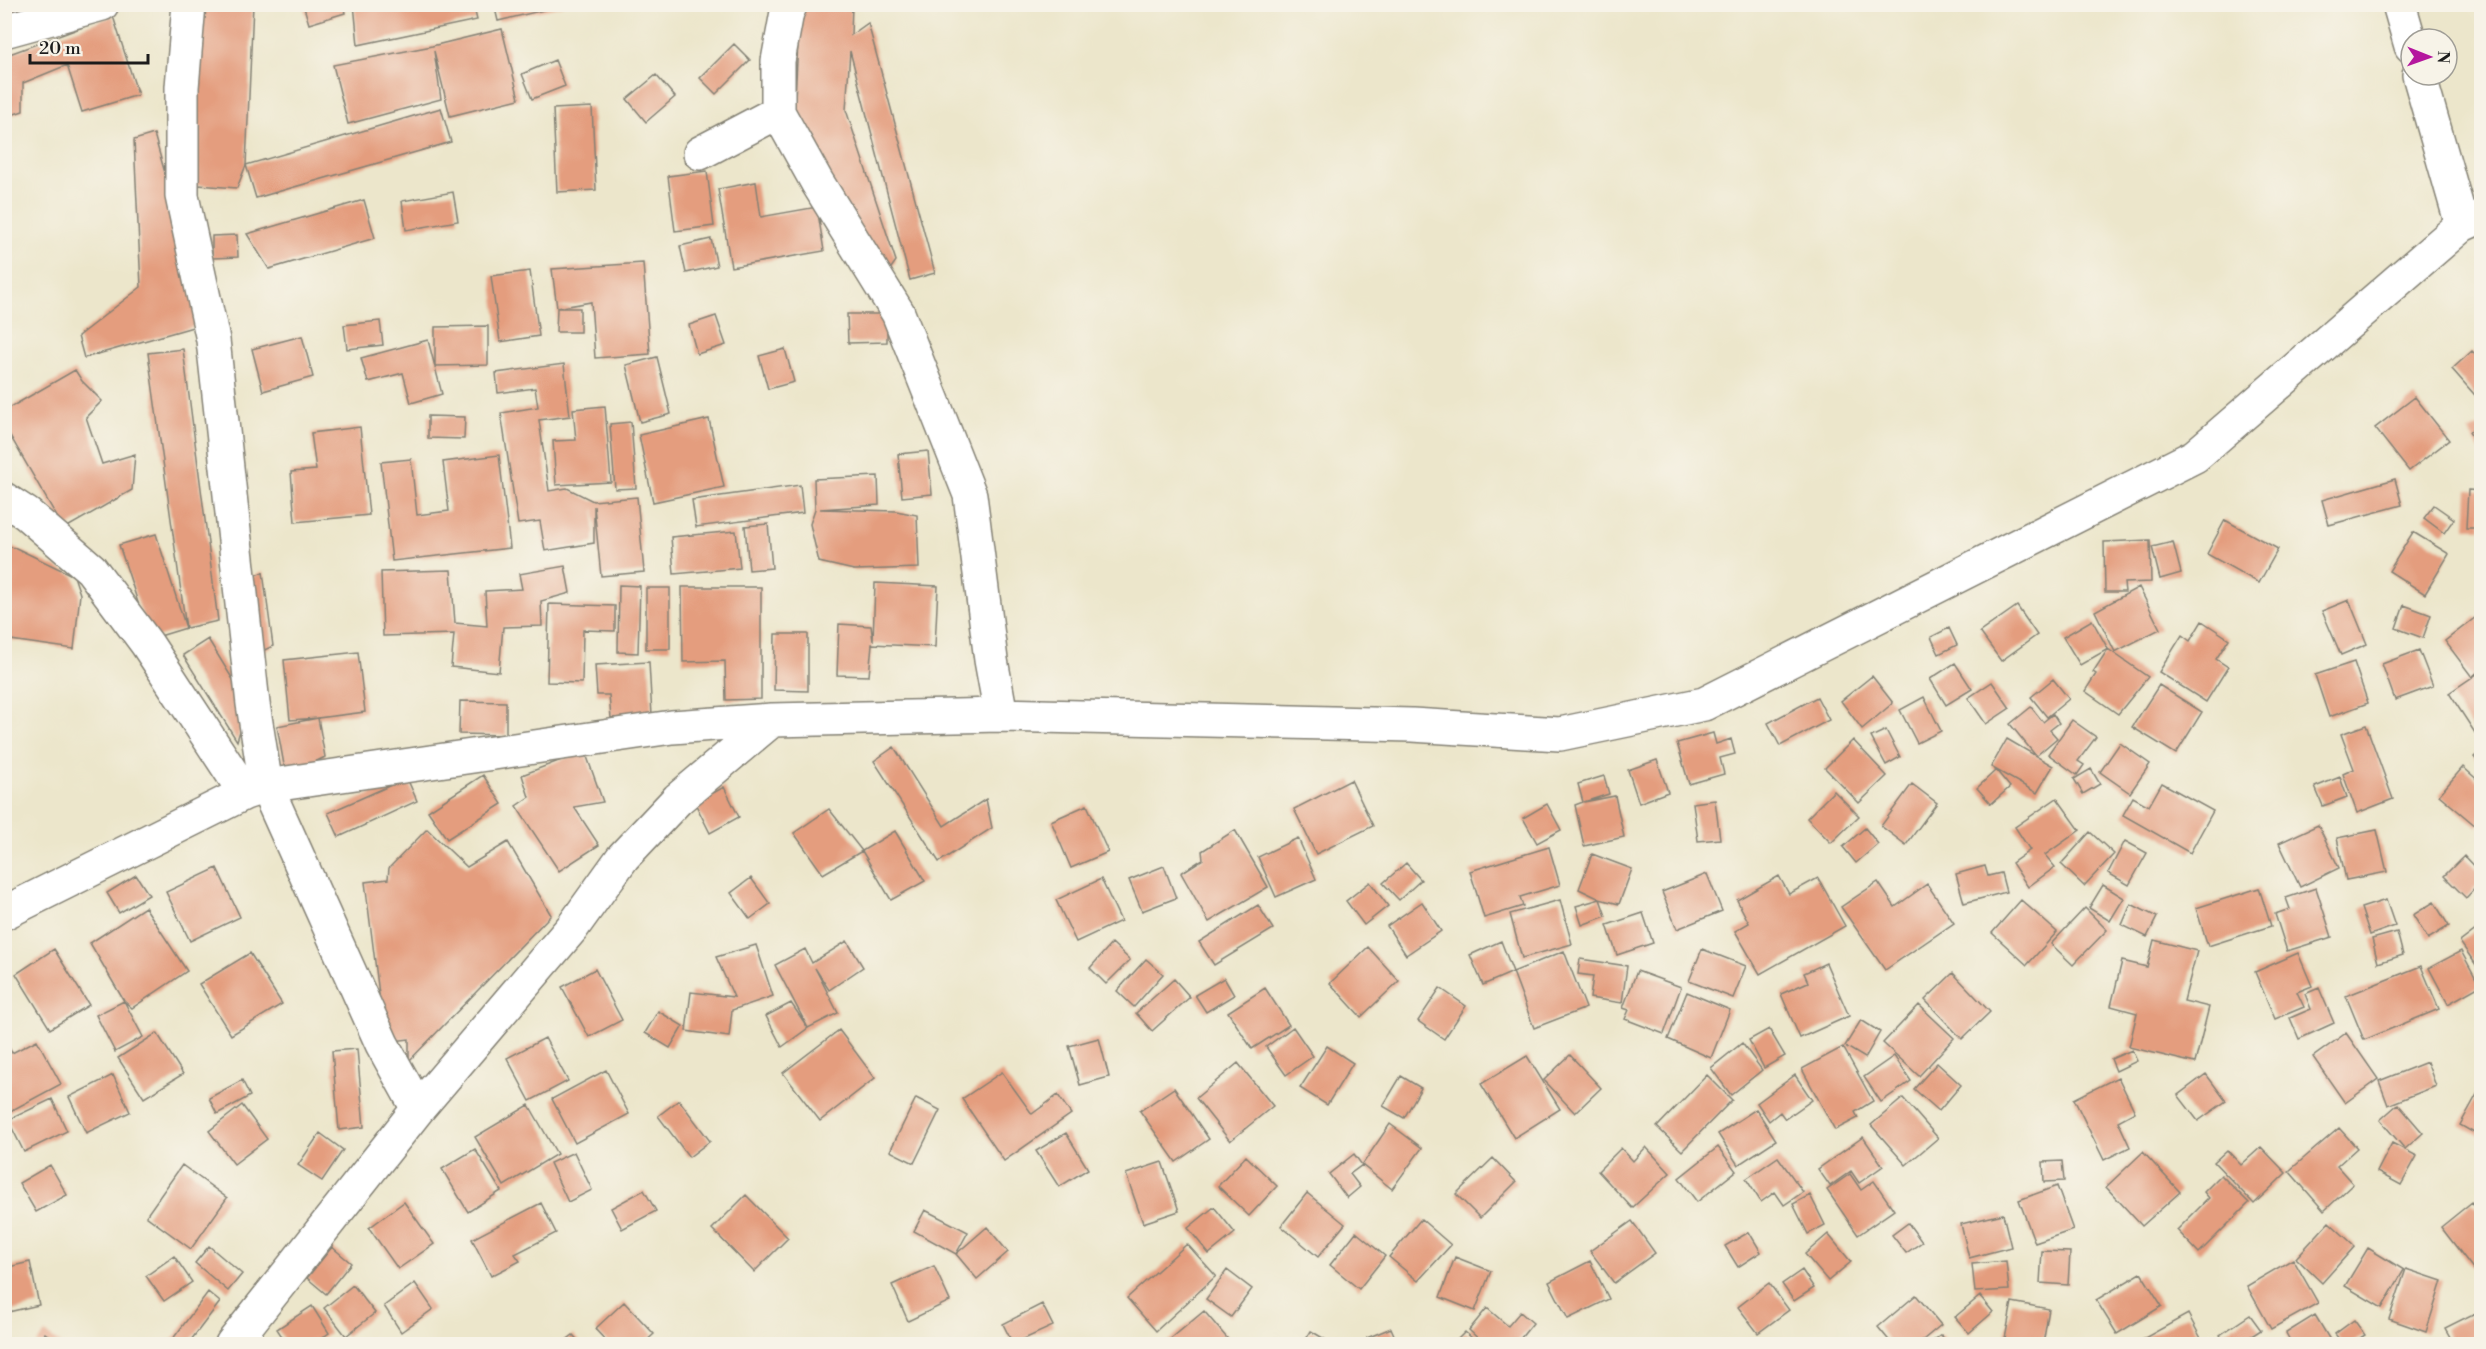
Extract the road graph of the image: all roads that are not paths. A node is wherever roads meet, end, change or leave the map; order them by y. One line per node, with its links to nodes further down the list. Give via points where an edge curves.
1 (102, 4): 6 (street)
2 (189, 4): 14 (street, via 182,87 182,196 213,340 253,704)
3 (791, 4): 8 (street, via 778,61)
4 (2399, 4): 5 (street)
5 (2406, 27)
6 (4, 31)
7 (2423, 87): 10 (street)
8 (778, 112): 9 (street); 12 (street, via 898,313 970,495)
9 (700, 153)
10 (2472, 220): 12 (street, via 2195,456 1704,704 1560,734 1412,724)
11 (4, 499): 14 (street, via 91,569)
12 (1001, 716): 13 (street)
13 (772, 720): 14 (street, via 672,728); 16 (street, via 678,799 623,857 572,928)
14 (255, 789): 15 (street); 16 (street)
15 (4, 913)
16 (418, 1109): 17 (street)
17 (232, 1344)

